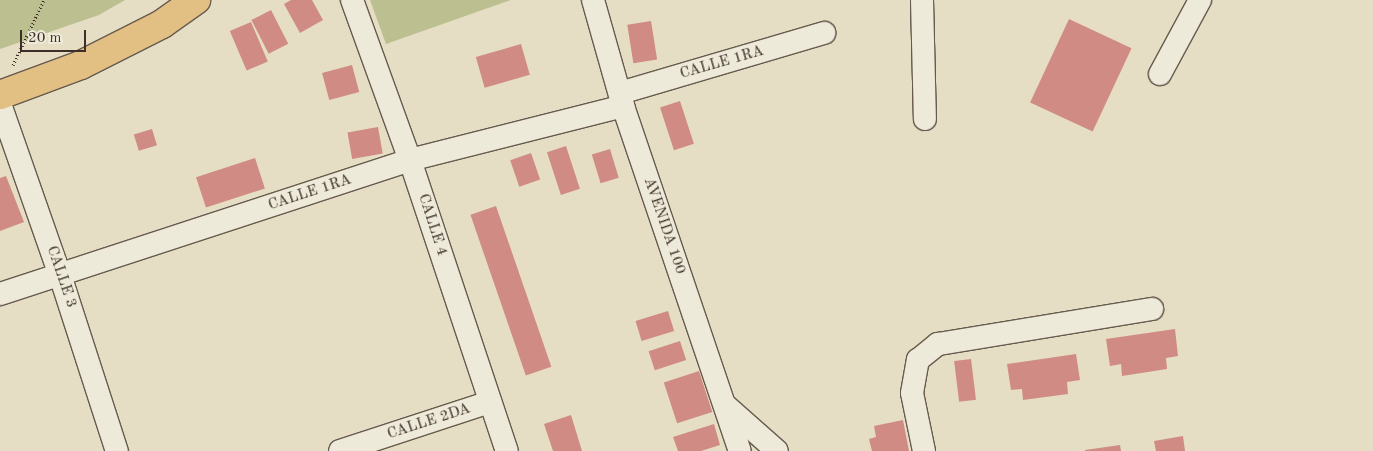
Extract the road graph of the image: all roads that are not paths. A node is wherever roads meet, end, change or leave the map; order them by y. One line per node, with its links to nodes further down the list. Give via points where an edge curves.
1 (196, 0): 8 (main road, via 162,24 81,65)
2 (352, 0): 12 (street, CALLE 4)
3 (593, 0): 9 (street, AVENIDA 100)
4 (922, 0): 11 (street)
5 (1200, 0): 7 (street)
6 (824, 33): 9 (street, CALLE 1RA)
7 (1160, 74)
8 (0, 95)
9 (621, 99): 12 (street, CALLE 1RA); 17 (street, AVENIDA 100)
10 (0, 104): 13 (street, CALLE 3)
11 (925, 119)
12 (410, 160): 13 (street, CALLE 1RA); 16 (street, CALLE 4)
13 (60, 275): 14 (street, CALLE 1RA); 18 (street, CALLE 3)
14 (0, 294)
15 (1152, 309): 23 (street, via 938,344 918,360 912,393)
16 (490, 402): 19 (street, CALLE 2DA); 20 (street, CALLE 4)
17 (724, 404): 21 (street, AVENIDA 100); 22 (street)
18 (117, 451)
19 (340, 451)
20 (507, 451)
21 (740, 451)
22 (777, 451)
23 (924, 451)

